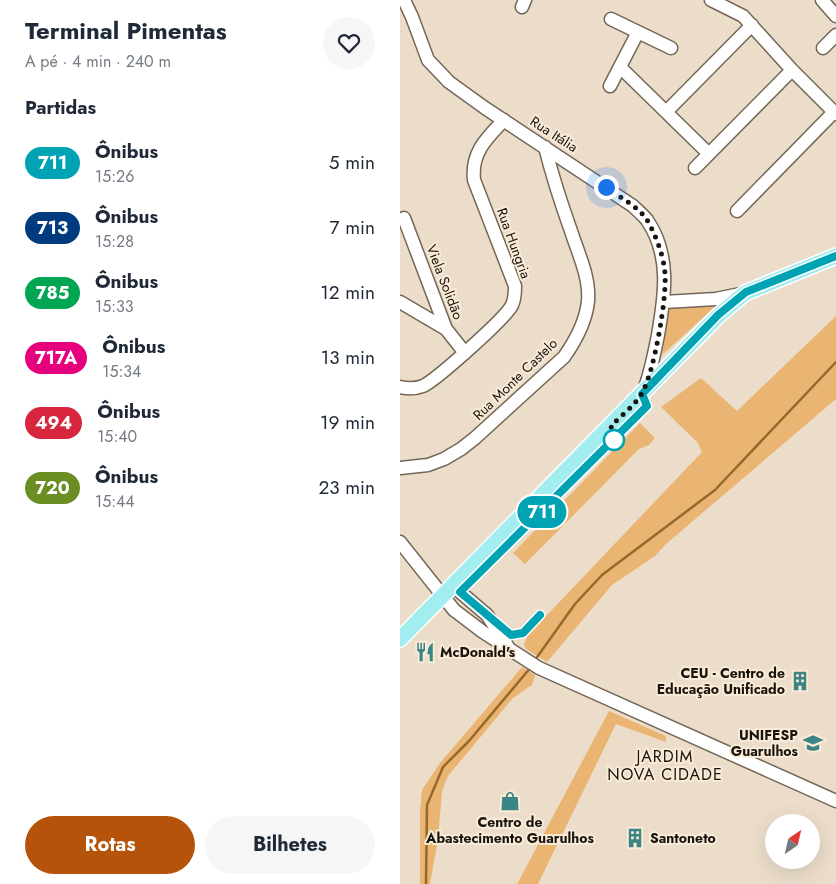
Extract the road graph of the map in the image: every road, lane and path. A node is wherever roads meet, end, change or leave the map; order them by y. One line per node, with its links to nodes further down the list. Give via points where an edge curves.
1 (404, 0): 16 (street, Rua Itália, via 428,60 449,82)
2 (711, 0): 6 (street, via 743,16)
3 (822, 0): 4 (street)
4 (836, 16)
5 (611, 19): 7 (street)
6 (752, 25): 12 (street); 14 (street)
7 (638, 32): 9 (street); 11 (street)
8 (836, 35): 10 (street)
9 (671, 48)
10 (823, 48)
11 (620, 67): 13 (street); 14 (street)
12 (792, 70): 15 (street); 18 (street)
13 (610, 86)
14 (667, 111): 18 (street)
15 (835, 113): 20 (street)
16 (504, 120): 17 (street, Rua Itália); 28 (street, Rua Hungria, via 479,149 473,169 474,180 515,286 515,296 507,313)
17 (545, 147): 26 (street, Rua Itália, via 633,206 646,219 661,253 665,274); 31 (street, Rua Monte Castelo, via 588,287 581,328 564,357 475,438 444,459 428,465)
18 (709, 154): 19 (street)
19 (695, 168)
20 (737, 211)
21 (404, 218): 27 (street, Viela Solidão)
22 (836, 248): 24 (main road, via 752,280)
23 (836, 256): 24 (main road)
24 (738, 294): 26 (street, via 716,299); 30 (main road)
25 (400, 302): 27 (street)
26 (664, 302): 30 (street, Rua Itália, via 651,372)
27 (446, 329): 28 (street, Viela Solidão)
28 (465, 353): 29 (street, Rua Hungria, via 424,385)
29 (400, 387)
30 (642, 394): 33 (main road)
31 (400, 468)
32 (400, 542): 33 (street)
33 (447, 590): 34 (main road); 35 (street, via 488,615 509,649 539,668 769,776)
34 (400, 639)
35 (836, 801)

